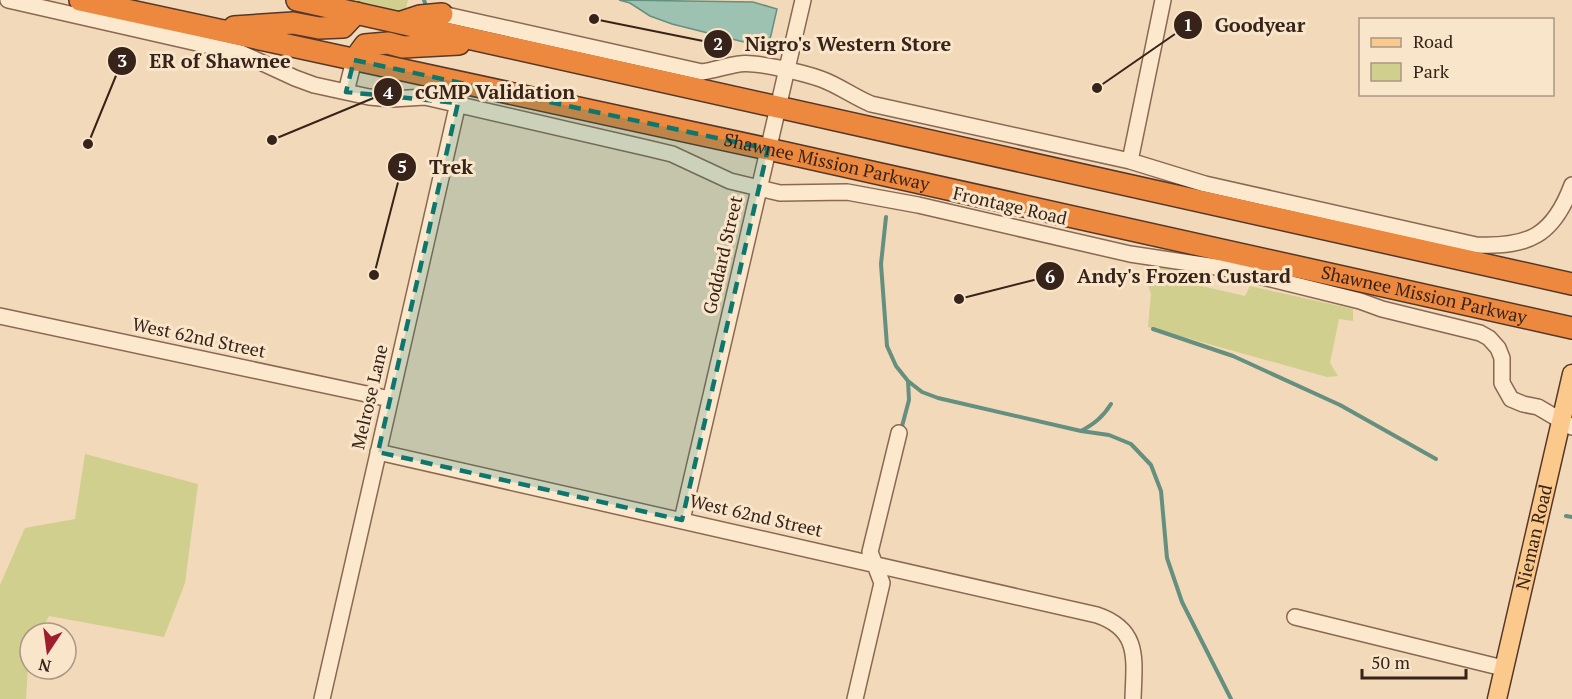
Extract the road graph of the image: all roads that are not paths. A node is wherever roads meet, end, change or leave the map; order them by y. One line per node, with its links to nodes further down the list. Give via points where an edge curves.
1 (8, 0): 13 (street, Frontage Road, via 241,52 295,78)
2 (80, 0): 9 (highway, Shawnee Mission Parkway)
3 (297, 0): 6 (highway)
4 (803, 0): 12 (street, Goddard Street)
5 (1163, 0): 17 (street)
6 (356, 13): 8 (highway); 9 (highway, via 343,27 293,23)
7 (442, 14): 8 (highway); 12 (street, via 702,72 739,63)
8 (399, 23): 10 (highway)
9 (208, 28): 11 (highway, Shawnee Mission Parkway)
10 (483, 43): 11 (highway, via 365,45); 15 (highway)
11 (354, 60): 13 (street); 16 (highway, Shawnee Mission Parkway)
12 (787, 71): 15 (street, Goddard Street); 17 (street, via 823,80 871,104)
13 (346, 92): 14 (street, Frontage Road)
14 (458, 103): 19 (street, Frontage Road, via 672,154 730,181); 24 (street, Melrose Lane)
15 (778, 108): 16 (street, Goddard Street); 20 (highway)
16 (768, 149): 19 (street, Goddard Street); 22 (highway, Shawnee Mission Parkway)
17 (1130, 161): 18 (street, via 1205,184 1476,245 1502,246 1539,235 1564,204)
18 (1572, 185)
19 (759, 188): 25 (street, Frontage Road, via 780,193 848,192 918,205 1130,254 1230,269 1473,330 1498,348 1502,383 1511,399 1538,407); 28 (street, Goddard Street)
20 (1572, 284)
21 (0, 316): 24 (street, West 62nd Street)
22 (1572, 328)
23 (1572, 374): 25 (main road, Nieman Road)
24 (390, 399): 27 (street, Melrose Lane)
25 (1566, 424): 31 (main road, Nieman Road)
26 (899, 433): 29 (street, via 870,552)
27 (378, 453): 28 (street, West 62nd Street); 32 (street, Melrose Lane)
28 (682, 520): 29 (street, West 62nd Street)
29 (875, 563): 33 (street, via 882,583); 34 (street, West 62nd Street, via 1113,620 1129,636 1132,646)
30 (1295, 616): 31 (street)
31 (1503, 668): 35 (main road, Nieman Road)
32 (322, 699)
33 (855, 699)
34 (1133, 699)
35 (1497, 699)

